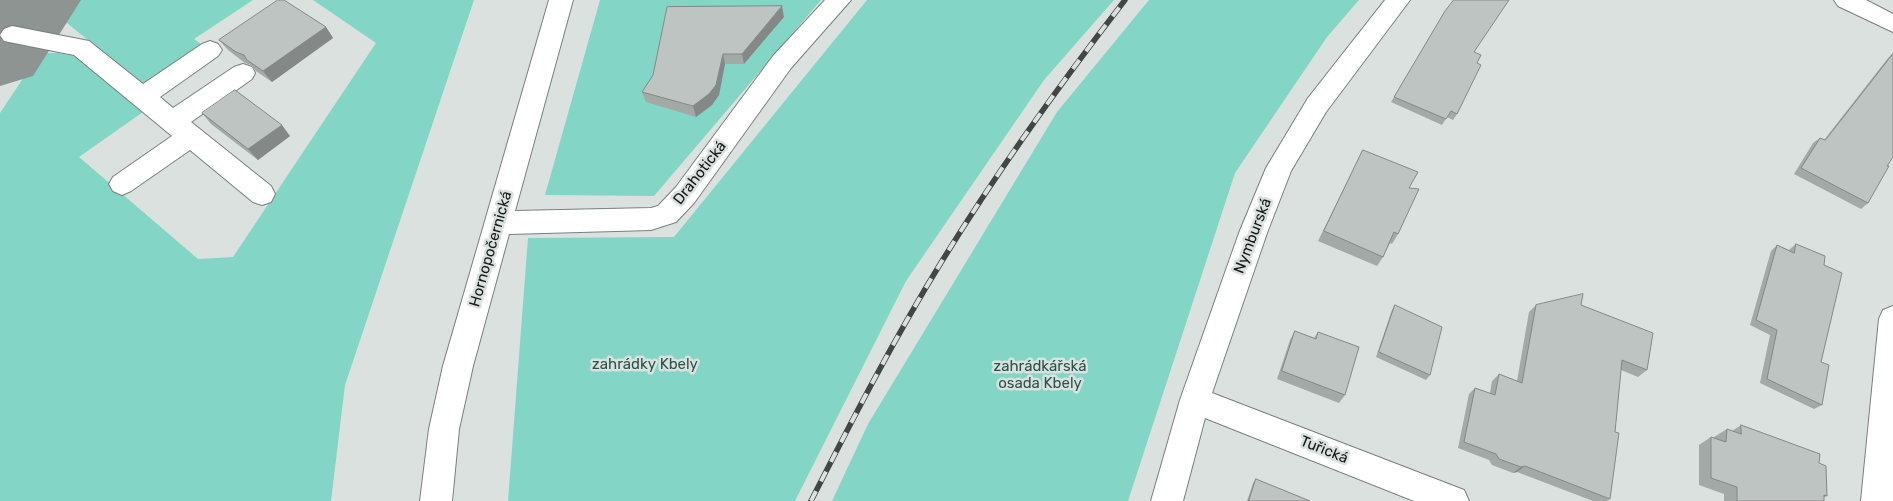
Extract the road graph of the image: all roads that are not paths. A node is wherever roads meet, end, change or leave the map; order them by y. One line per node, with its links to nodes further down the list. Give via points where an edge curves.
1 (561, 0): 13 (street, Hornopočernická)
2 (839, 0): 13 (street, Drahotická, via 782,62 686,195 667,214 651,220)
3 (1398, 0): 15 (street, Nymburská, via 1317,105 1279,168)
4 (1846, 0): 5 (street)
5 (1893, 24)
6 (12, 34): 9 (street, via 81,47)
7 (210, 50): 9 (street)
8 (243, 73): 10 (street)
9 (142, 97): 10 (street)
10 (182, 129): 11 (street); 12 (street)
11 (122, 184)
12 (262, 194)
13 (498, 223): 16 (street, Hornopočernická, via 456,375 444,429)
14 (1893, 318): 19 (street)
15 (1195, 400): 17 (street, Nymburská); 18 (street, Tuřická)
16 (436, 501)
17 (1167, 501)
18 (1453, 501)
19 (1877, 501)

